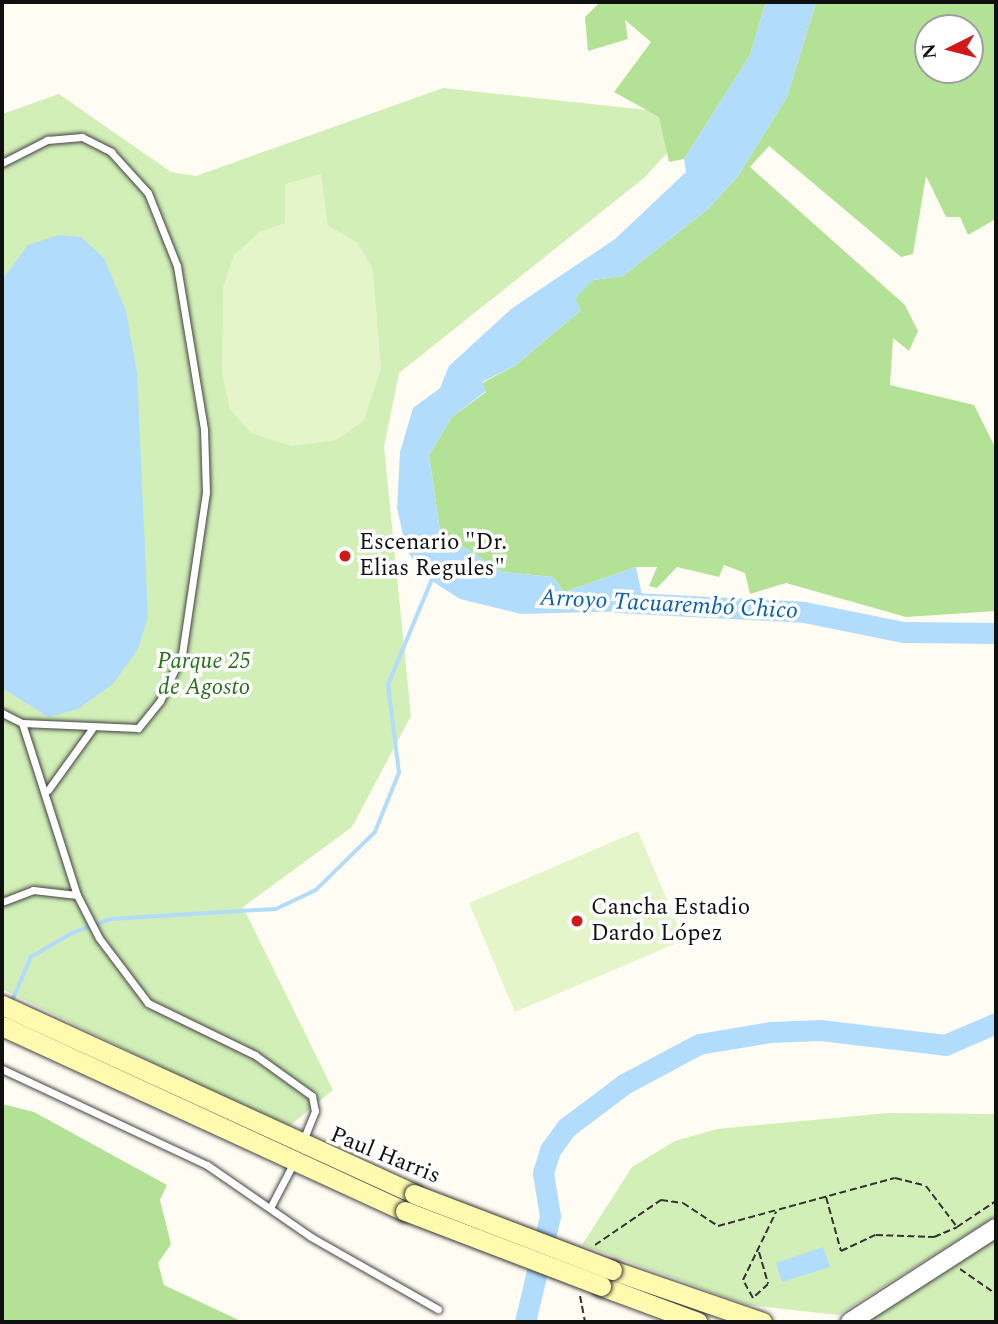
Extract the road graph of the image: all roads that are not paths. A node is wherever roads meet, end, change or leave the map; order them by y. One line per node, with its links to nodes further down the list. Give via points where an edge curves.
1 (2, 163): 4 (lane, via 47,141 82,137 111,152 148,193 177,266 193,352 206,492 182,654 160,701 138,728)
2 (2, 713): 3 (lane)
3 (22, 723): 4 (lane); 5 (lane)
4 (92, 729): 5 (lane, via 61,764)
5 (47, 791): 6 (lane)
6 (77, 895): 7 (lane, via 33,890); 12 (lane, via 99,938 148,1003 255,1055 312,1096 315,1111)
7 (2, 902)
8 (2, 1005): 10 (main road, Paul Harris)
9 (2, 1026): 10 (main road, Paul Harris)
10 (38, 1033): 12 (main road, Paul Harris)
11 (2, 1069): 13 (lane, via 150,1135)
12 (297, 1156): 13 (lane); 15 (main road, Paul Harris, bridge)
13 (270, 1208): 16 (lane)
14 (996, 1228): 19 (street)
15 (607, 1278): 17 (main road, Paul Harris); 18 (main road, Paul Harris)
16 (438, 1309)
17 (698, 1322)
18 (762, 1322)
19 (850, 1322)

